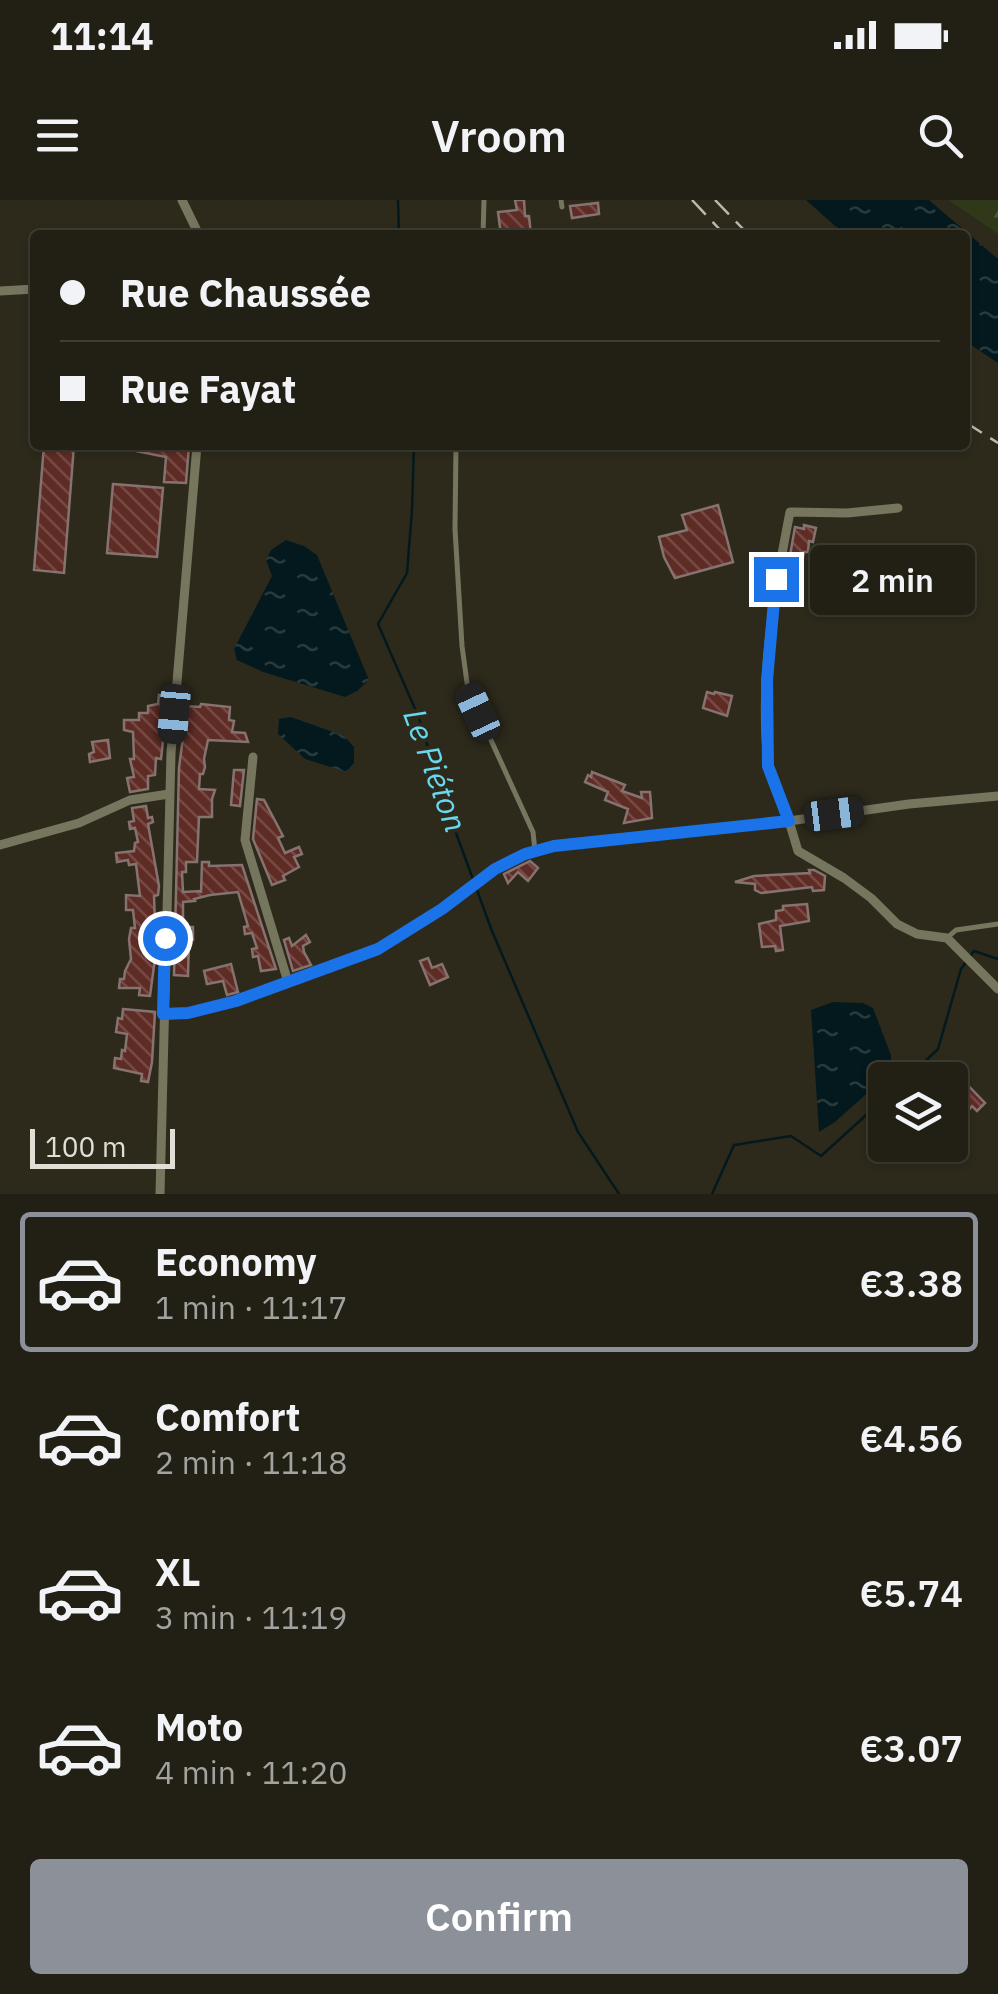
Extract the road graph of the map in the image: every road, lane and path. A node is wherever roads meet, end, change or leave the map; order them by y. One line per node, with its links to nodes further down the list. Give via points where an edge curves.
1 (182, 200): 3 (street)
2 (484, 200): 4 (lane)
3 (197, 230)
4 (484, 230)
5 (30, 289): 6 (street)
6 (0, 291)
7 (197, 450): 11 (street)
8 (456, 450): 15 (lane, via 454,529 468,690 533,832)
9 (898, 508): 13 (street, via 790,512 775,593 766,724 768,766)
10 (254, 757): 18 (street, via 244,840)
11 (169, 794): 14 (street, via 130,800); 20 (street)
12 (998, 796): 13 (street)
13 (789, 821): 15 (street); 17 (street, via 798,851 872,898 897,924)
14 (0, 845)
15 (535, 851): 18 (street, via 480,879 378,949)
16 (998, 924): 17 (lane, via 956,930)
17 (947, 938): 19 (street)
18 (288, 982): 20 (street, via 210,1008)
19 (998, 989)
20 (163, 1014): 21 (street)
21 (160, 1194)

